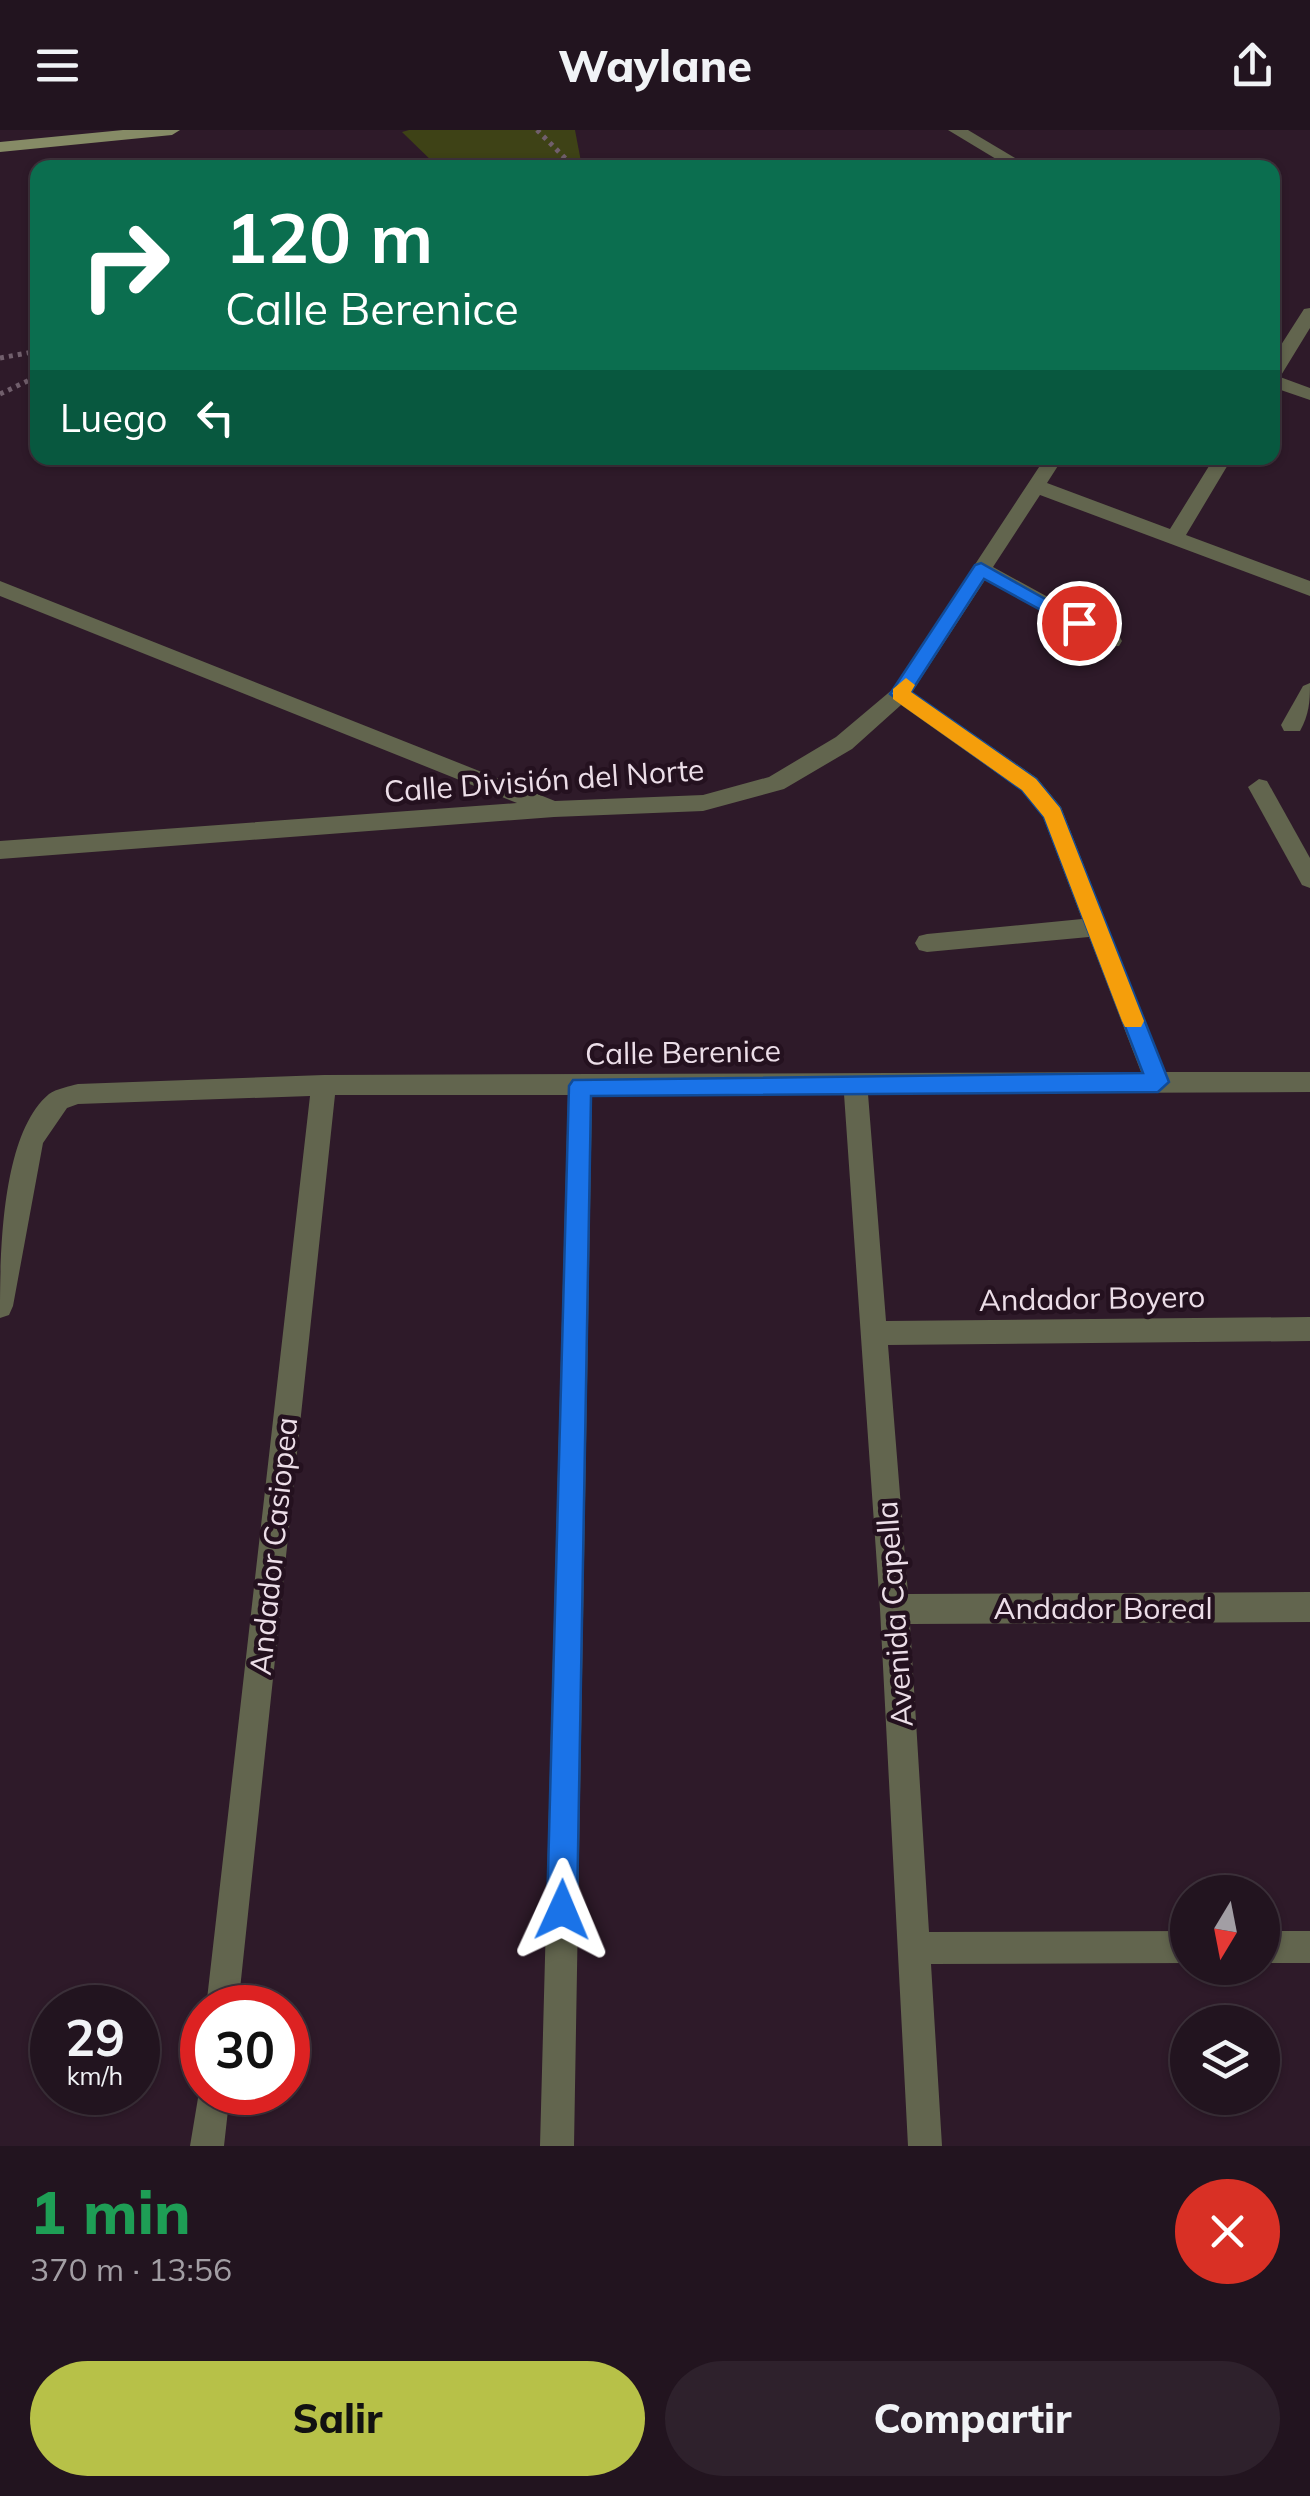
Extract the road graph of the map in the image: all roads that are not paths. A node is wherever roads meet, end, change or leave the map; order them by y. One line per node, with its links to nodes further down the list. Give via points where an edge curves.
1 (168, 130): 3 (main road)
2 (956, 130): 4 (street)
3 (0, 147)
4 (1010, 160)
5 (1310, 314): 6 (street)
6 (1280, 365)
7 (1280, 381): 8 (street)
8 (1310, 394)
9 (1049, 465): 11 (street, Calle División del Norte)
10 (1219, 465): 12 (street)
11 (1035, 486): 12 (street); 13 (street, Calle División del Norte)
12 (1176, 536): 15 (street)
13 (981, 569): 16 (street); 18 (street, Calle División del Norte)
14 (0, 588): 21 (street)
15 (1310, 589)
16 (1112, 641)
17 (1310, 691): 19 (street)
18 (900, 694): 21 (street, Calle División del Norte, via 844,743 776,783 703,803); 24 (street, via 1029,784 1053,813)
19 (1292, 725)
20 (1259, 787): 23 (street)
21 (554, 809): 22 (street, Calle División del Norte)
22 (0, 850)
23 (1310, 879)
24 (1096, 927): 25 (street); 26 (street)
25 (927, 943)
26 (1158, 1082): 27 (street, Calle Berenice); 28 (street, Calle Berenice)
27 (1310, 1082)
28 (855, 1083): 30 (street, Calle Berenice); 33 (street, Avenida Capella)
29 (324, 1085): 30 (street, Calle Berenice); 31 (street, Calle Berenice, via 104,1092 58,1101 31,1140); 40 (street, Andador Casiopea)
30 (580, 1086): 43 (street)
31 (0, 1306)
32 (1310, 1329): 33 (street, Andador Boyero)
33 (874, 1332): 35 (street, Avenida Capella)
34 (1310, 1607): 35 (street, Andador Boreal)
35 (895, 1610): 39 (street, Avenida Capella)
36 (1170, 1947): 39 (street)
37 (1280, 1947): 38 (street)
38 (1310, 1947)
39 (912, 1948): 44 (street, Avenida Capella)
40 (225, 1985)
41 (210, 2115): 42 (street)
42 (207, 2146)
43 (557, 2146)
44 (925, 2146)

